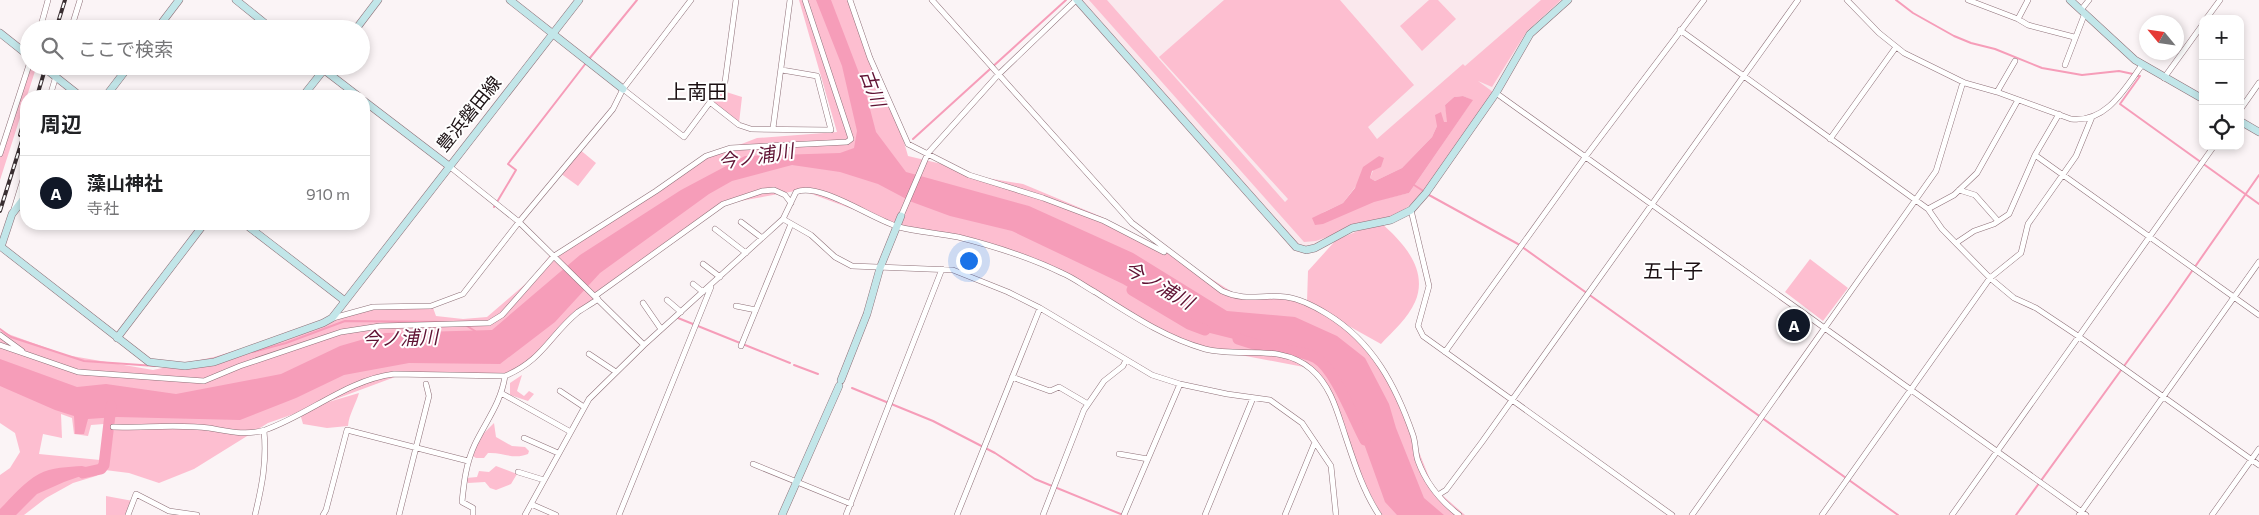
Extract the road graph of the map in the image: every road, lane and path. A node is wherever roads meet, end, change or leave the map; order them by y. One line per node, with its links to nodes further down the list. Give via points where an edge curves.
1 (48, 0): 27 (street)
2 (80, 0): 28 (street)
3 (179, 0): 29 (street)
4 (236, 0): 30 (street)
5 (378, 0): 31 (street)
6 (510, 0): 35 (street)
7 (579, 0): 35 (street, 豊浜磐田線)
8 (691, 0): 54 (street)
9 (736, 0): 66 (street, via 726,82)
10 (790, 0): 42 (street)
11 (805, 0): 106 (street, via 851,139 846,142 730,148 706,156)
12 (850, 0): 76 (street, via 870,58 906,141)
13 (932, 0): 48 (street)
14 (1076, 0): 48 (street); 89 (street, via 1296,247 1315,248 1352,228 1392,220)
15 (1568, 0): 63 (street, via 1530,34)
16 (1704, 0): 32 (street)
17 (1798, 0): 49 (street)
18 (1847, 0): 37 (street)
19 (1968, 0): 26 (street)
20 (2028, 0): 26 (street)
21 (2070, 0): 24 (street)
22 (2089, 0): 24 (street)
23 (2220, 0): 25 (street)
24 (2083, 12): 36 (street); 41 (street)
25 (2209, 15)
26 (2018, 19): 36 (street, via 2028,26)
27 (42, 20)
28 (74, 20)
29 (164, 20)
30 (261, 20)
31 (363, 20)
32 (1680, 30): 49 (street); 79 (street)
33 (2199, 30): 51 (street)
34 (0, 33): 38 (street)
35 (552, 33): 54 (street); 80 (street, 豊浜磐田線)
36 (2074, 37): 40 (street)
37 (1896, 48): 52 (street); 74 (street)
38 (20, 49)
39 (2015, 61): 61 (street)
40 (2065, 65)
41 (2142, 65): 51 (street); 70 (street, via 2120,97)
42 (782, 70): 72 (street); 72 (street, via 817,76 831,130)
43 (26, 75): 55 (street)
44 (53, 75): 50 (street)
45 (122, 75): 58 (street)
46 (317, 75): 59 (street)
47 (333, 75): 60 (street)
48 (998, 75): 76 (street); 107 (street, via 1132,224)
49 (1743, 76): 74 (street); 87 (street)
50 (56, 77): 56 (street); 57 (street)
51 (2164, 78): 64 (street)
52 (1963, 82): 61 (street); 84 (street, via 1936,171)
53 (2259, 83): 67 (street)
54 (623, 89): 66 (street, via 684,137); 93 (street, via 613,109)
55 (21, 90)
56 (52, 90)
57 (72, 90)
58 (111, 90)
59 (307, 90)
60 (351, 90)
61 (1997, 92): 65 (street)
62 (20, 93): 77 (street)
63 (1496, 93): 79 (street); 89 (street)
64 (2199, 97)
65 (2018, 100): 69 (street); 83 (street, via 1977,173)
66 (711, 103): 72 (street, via 739,125 751,129)
67 (2244, 105)
68 (370, 106): 80 (street, 豊浜磐田線)
69 (2059, 114): 70 (street, via 2080,120); 78 (street)
70 (2092, 117): 81 (street, via 2076,156)
71 (2244, 123): 73 (street)
72 (773, 128)
73 (2259, 132)
74 (1830, 139): 84 (street)
75 (2211, 150): 101 (street)
76 (928, 153): 91 (street); 107 (street, via 969,175 1104,221)
77 (0, 154)
78 (2035, 155): 81 (street); 95 (street, via 2008,214)
79 (1586, 156): 87 (street); 136 (street)
80 (449, 166): 93 (street); 120 (street)
81 (2064, 175): 101 (street); 113 (street, via 2028,224 2021,253)
82 (20, 189): 90 (street)
83 (1959, 190): 88 (street); 95 (street, via 1975,195)
84 (1916, 200): 88 (street); 128 (street)
85 (791, 203): 92 (street); 97 (street, via 796,192 814,192); 117 (street, via 785,195 774,190 723,204)
86 (20, 204): 90 (street)
87 (1652, 204): 128 (street); 150 (street)
88 (1928, 209): 103 (street)
89 (1411, 210): 136 (street, via 1429,286 1418,326 1422,336)
90 (12, 214): 104 (street)
91 (901, 216): 97 (street)
92 (782, 219): 96 (street); 102 (street)
93 (519, 222): 106 (street); 127 (street, via 463,294 431,306 373,307)
94 (742, 222): 102 (street)
95 (1998, 222): 103 (street, via 1974,231)
96 (791, 224): 110 (street, via 852,266); 124 (street)
97 (898, 226): 110 (street); 192 (street, via 962,238 1034,260 1065,274 1180,341 1218,352 1273,353 1298,360 1321,378 1334,399 1358,473)
98 (715, 229): 105 (street)
99 (199, 230): 132 (street)
100 (253, 230): 120 (street)
101 (2150, 236): 118 (street); 131 (street)
102 (762, 238): 105 (street)
103 (1956, 243): 113 (street)
104 (0, 248): 132 (street)
105 (746, 253): 112 (street)
106 (554, 256): 117 (street); 137 (street, via 502,315 489,323 380,326 341,332 204,381 78,372)
107 (1176, 258): 171 (street, via 1234,296 1284,296 1302,300 1329,315 1362,342 1394,386 1414,437 1418,462)
108 (2259, 262): 118 (street)
109 (703, 264): 112 (street)
110 (880, 268): 111 (street); 170 (street, via 867,314 840,383)
111 (942, 269): 123 (street, via 953,270); 173 (street)
112 (720, 277): 115 (street)
113 (1990, 278): 131 (street, via 2014,298 2036,308); 145 (street)
114 (692, 284): 116 (street)
115 (712, 284): 116 (street); 184 (street)
116 (703, 292): 125 (street)
117 (595, 296): 135 (street); 141 (street, via 536,358)
118 (2234, 297): 126 (street); 148 (street)
119 (668, 300): 125 (street)
120 (345, 301): 127 (street)
121 (643, 303): 129 (street)
122 (736, 306): 124 (street)
123 (1040, 308): 139 (street); 142 (street)
124 (756, 310): 133 (street)
125 (681, 312): 129 (street)
126 (2259, 315)
127 (332, 318): 132 (street, via 231,357 185,366 149,362)
128 (1826, 327): 145 (street); 195 (street)
129 (662, 329): 135 (street)
130 (0, 334): 137 (street)
131 (2078, 336): 148 (street); 160 (street)
132 (117, 338)
133 (742, 344)
134 (0, 345): 137 (street)
135 (644, 345): 140 (street)
136 (1445, 352): 150 (street)
137 (26, 354)
138 (589, 354): 140 (street)
139 (1126, 360): 144 (street, via 1152,375); 151 (street, via 1104,381)
140 (616, 372): 152 (street)
141 (505, 376): 147 (street); 154 (street, via 376,376)
142 (1012, 377): 151 (street, via 1050,391 1059,387); 187 (street)
143 (426, 384): 158 (street, via 429,396)
144 (1180, 384): 149 (street); 163 (street)
145 (1912, 389): 160 (street); 196 (street)
146 (560, 391): 152 (street)
147 (501, 393): 155 (street); 165 (street)
148 (2162, 397): 164 (street); 175 (street)
149 (1253, 398): 157 (street, via 1270,400 1294,415); 189 (street)
150 (1511, 400): 171 (street, via 1446,490); 194 (street)
151 (1088, 404): 188 (street)
152 (584, 407): 155 (street)
153 (113, 427): 154 (street, via 208,428 235,433)
154 (264, 431): 178 (street, via 264,476)
155 (569, 431): 161 (street)
156 (524, 438): 161 (street)
157 (1315, 442): 190 (street); 191 (street, via 1331,466)
158 (416, 448): 165 (street); 179 (street, via 347,430); 180 (street)
159 (2259, 449): 164 (street)
160 (1998, 450): 175 (street); 197 (street)
161 (558, 453): 169 (street)
162 (1119, 454): 163 (street)
163 (1148, 459): 174 (street)
164 (2252, 460): 167 (street); 198 (street)
165 (468, 461): 181 (street, via 462,502 473,508)
166 (752, 464): 170 (street)
167 (2259, 465)
168 (518, 472): 169 (street)
169 (544, 480): 172 (street)
170 (795, 482): 173 (street); 185 (street)
171 (1438, 496): 193 (street)
172 (531, 504): 182 (street); 183 (street)
173 (850, 504): 186 (street)
174 (1124, 514)
175 (2082, 514)
176 (128, 515): 177 (street, via 136,494 169,511)
177 (197, 515)
178 (255, 515)
179 (323, 515)
180 (399, 515)
181 (473, 515)
182 (525, 515)
183 (556, 515)
184 (619, 515)
185 (783, 515)
186 (846, 515)
187 (957, 515)
188 (1043, 515)
189 (1205, 515)
190 (1285, 515)
191 (1336, 515)
192 (1379, 515)
193 (1459, 515)
194 (1672, 515)
195 (1692, 515)
196 (1822, 515)
197 (1952, 515)
198 (2212, 515)

